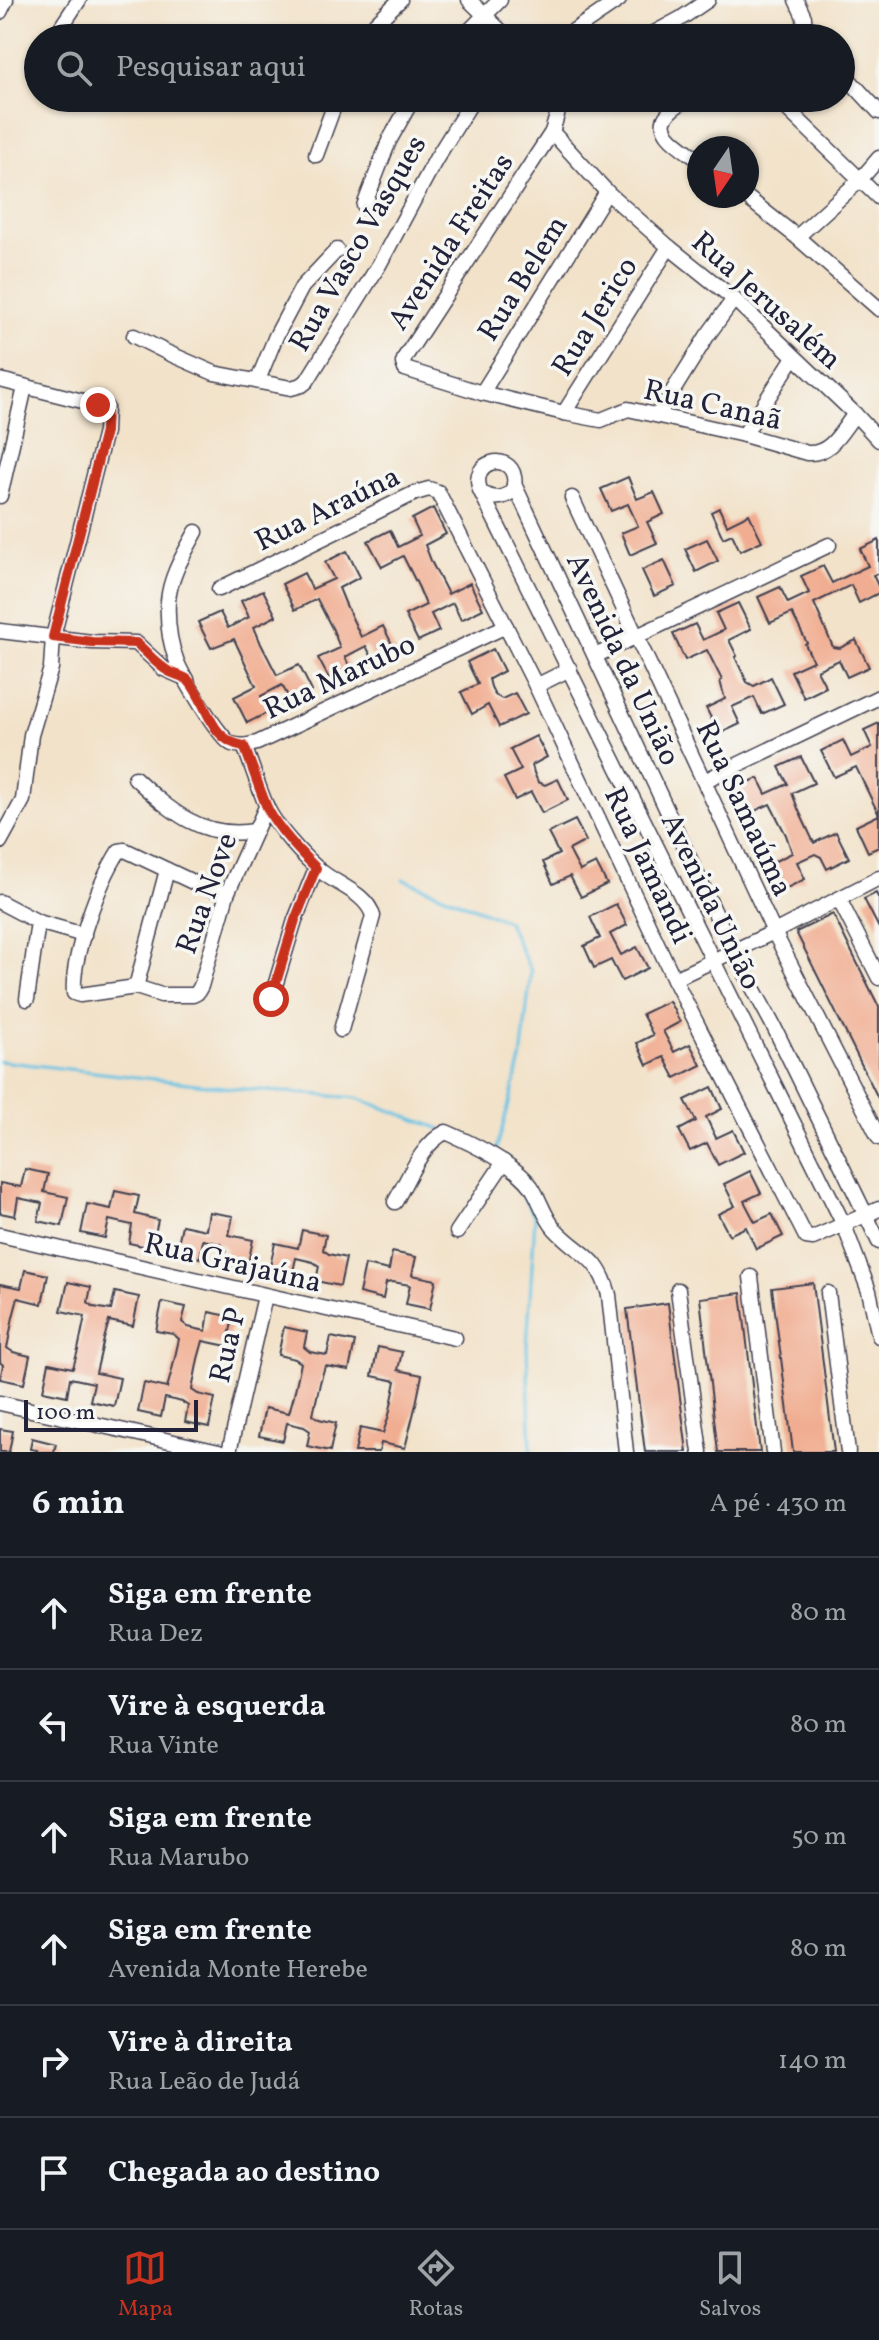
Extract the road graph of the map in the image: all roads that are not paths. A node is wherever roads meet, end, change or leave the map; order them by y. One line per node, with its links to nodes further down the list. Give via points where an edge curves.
1 (79, 0): 9 (street)
2 (400, 0): 10 (street)
3 (469, 0): 8 (street)
4 (500, 0): 8 (street)
5 (619, 0): 13 (street)
6 (708, 0): 14 (street)
7 (796, 0): 15 (street)
8 (483, 15): 11 (street); 12 (street)
9 (63, 24)
10 (375, 24)
11 (475, 24)
12 (493, 24)
13 (584, 24)
14 (671, 24)
15 (804, 24)
16 (855, 86): 23 (street)
17 (332, 112): 26 (street)
18 (405, 112): 31 (street)
19 (465, 112): 42 (street, Rua Vasco Vasques, via 307,381 291,388)
20 (558, 112): 24 (street, Avenida Freitas)
21 (670, 112): 25 (street, via 663,128)
22 (790, 112): 28 (street)
23 (879, 112)
24 (552, 132): 29 (street, Rua Jerusalém); 40 (street, Avenida Freitas, via 405,357)
25 (687, 150)
26 (316, 155)
27 (879, 158): 28 (street)
28 (860, 180): 30 (street); 33 (street)
29 (607, 192): 34 (street, Rua Jerusalém); 44 (street, Rua Belem)
30 (879, 198)
31 (364, 206)
32 (759, 207): 33 (street)
33 (797, 237): 37 (street)
34 (669, 247): 36 (street, Rua Jerusalém); 45 (street, Rua Jerico)
35 (337, 250): 42 (street, via 302,287)
36 (734, 299): 39 (street, Rua Jerusalém); 47 (street)
37 (879, 309)
38 (134, 336): 42 (street, Rua Vasco Vasques, via 214,373)
39 (794, 357): 46 (street, Rua Jerusalém); 48 (street)
40 (405, 369): 44 (street, Rua Canaã)
41 (0, 380): 43 (street)
42 (258, 380)
43 (25, 387): 52 (street); 61 (street, via 106,407 105,432)
44 (482, 393): 45 (street, Rua Canaã)
45 (564, 413): 47 (street, Rua Canaã, via 601,420 628,409)
46 (855, 414): 48 (street, Rua Canaã, via 818,454); 49 (street, Rua Jerusalém)
47 (658, 415): 48 (street, Rua Canaã)
48 (744, 435)
49 (879, 440)
50 (514, 484): 51 (street, via 502,498); 51 (street, Avenida da União, via 510,468 488,464 477,477); 62 (street, Avenida da União)
51 (484, 494): 63 (street, Avenida União)
52 (0, 496)
53 (572, 498): 60 (street, Rua Samaúma)
54 (448, 513): 57 (street, Rua Araúna, via 436,491 415,493); 58 (street, Rua Jamandi)
55 (196, 532): 64 (street, Rua Marubo, via 168,598 172,643)
56 (829, 545): 60 (street)
57 (219, 589)
58 (506, 626): 65 (street, Rua Jamandi); 67 (street, Rua Marubo)
59 (0, 631): 61 (street)
60 (637, 635): 62 (street); 69 (street, Rua Samaúma)
61 (53, 637): 64 (street, via 136,643 164,669); 72 (street, via 23,800)
62 (595, 656): 82 (street, Avenida da União)
63 (570, 669): 65 (street, Avenida da União); 83 (street, Avenida União)
64 (187, 679): 67 (street, Rua Marubo, via 226,740)
65 (536, 686): 85 (street, Rua Jamandi)
66 (879, 697): 69 (street)
67 (244, 746): 70 (street)
68 (135, 778): 71 (street, via 167,808 193,823 240,834)
69 (704, 781): 80 (street, Rua Samaúma)
70 (266, 807): 71 (street, Rua Nove); 73 (street)
71 (255, 831): 76 (street, Rua Nove)
72 (0, 842)
73 (316, 868): 88 (street); 89 (street, via 358,896 373,916)
74 (167, 870): 76 (street); 81 (street, via 119,851); 86 (street)
75 (879, 878): 77 (street)
76 (227, 894): 86 (street, Rua Nove, via 197,993 161,995)
77 (839, 899): 80 (street); 84 (street)
78 (0, 902): 79 (street)
79 (38, 922): 81 (street); 87 (street)
80 (774, 932): 82 (street); 90 (street, Rua Samaúma)
81 (84, 935): 86 (street, via 75,966 76,995)
82 (733, 951): 83 (street); 93 (street, Avenida da União)
83 (712, 961): 85 (street); 94 (street, Avenida União)
84 (879, 978)
85 (674, 979): 94 (street, Rua Jamandi, via 806,1237)
86 (136, 987)
87 (27, 999)
88 (271, 999)
89 (341, 1030)
90 (879, 1138)
91 (504, 1162): 92 (street, via 444,1133 425,1150); 95 (street); 107 (street, via 530,1184 551,1225 596,1263 604,1277)
92 (395, 1202)
93 (873, 1211): 94 (street); 97 (street, Avenida da União)
94 (844, 1225): 102 (street, Avenida União)
95 (457, 1232)
96 (0, 1235): 101 (street, Rua Grajaúna)
97 (879, 1242)
98 (751, 1277): 109 (street)
99 (678, 1290): 108 (street)
100 (828, 1293): 110 (street)
101 (265, 1296): 103 (street, Rua Grajaúna); 106 (street, Rua P)
102 (879, 1336)
103 (455, 1338)
104 (0, 1403): 105 (street)
105 (219, 1452)
106 (229, 1452)
107 (626, 1452)
108 (700, 1452)
109 (773, 1452)
110 (848, 1452)

